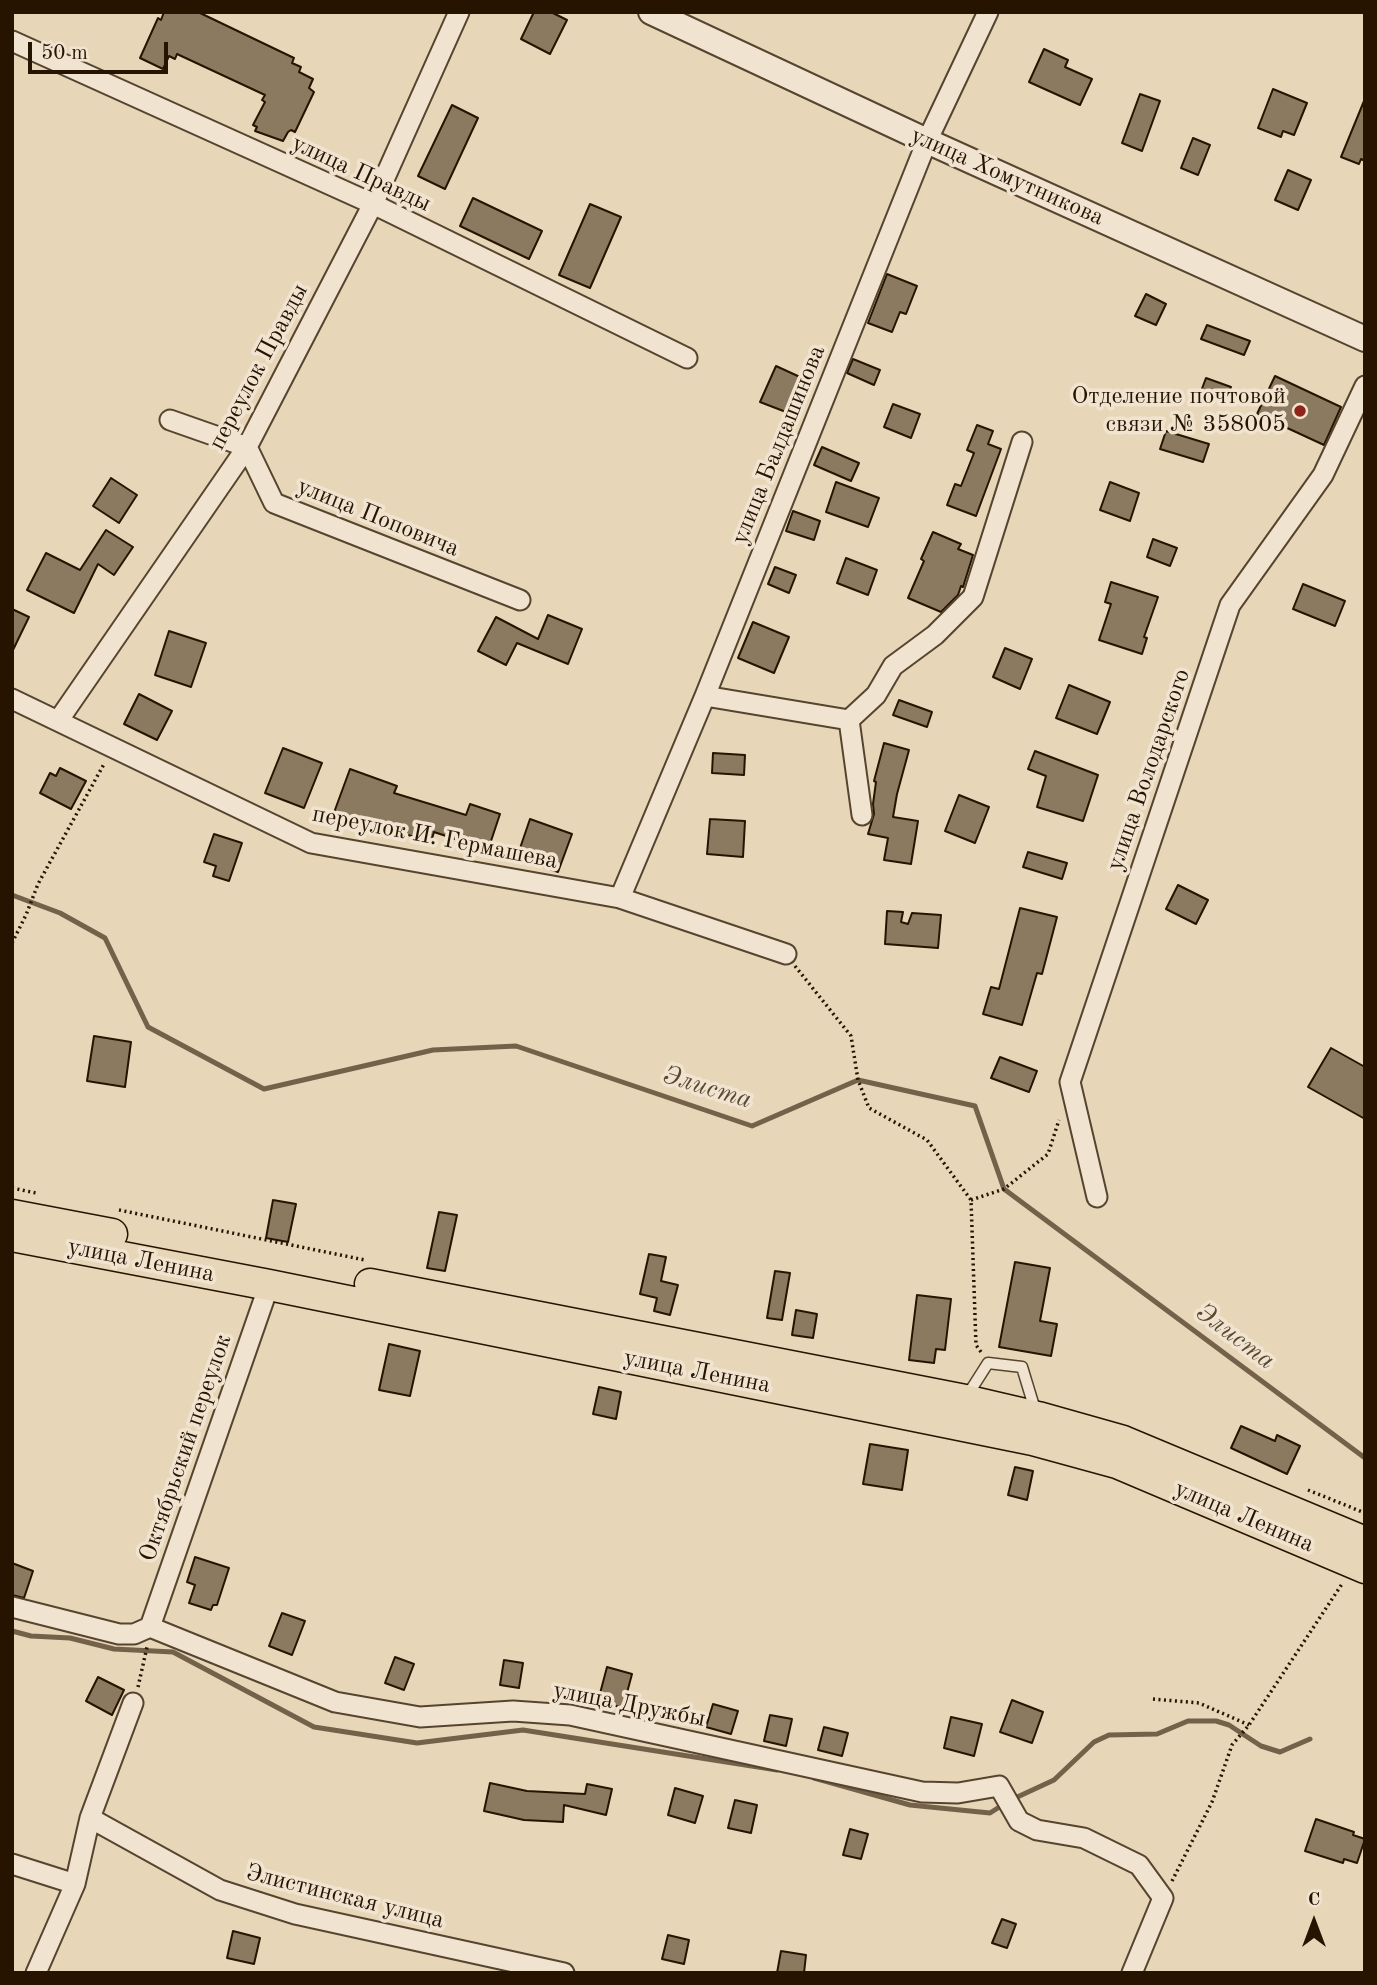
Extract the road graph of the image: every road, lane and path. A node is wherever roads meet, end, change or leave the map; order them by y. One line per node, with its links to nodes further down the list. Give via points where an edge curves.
1 (459, 12): 6 (street, переулок Правды)
2 (651, 12): 5 (street, улица Хомутникова)
3 (988, 12): 5 (street, улица Балдашинова)
4 (12, 41): 6 (street, улица Правды)
5 (927, 141): 7 (street, улица Хомутникова); 14 (street, улица Балдашинова)
6 (373, 204): 8 (street, улица Правды); 12 (street, переулок Правды)
7 (1365, 340)
8 (687, 358)
9 (1365, 386): 24 (street, улица Володарского, via 1323,475 1230,605 1070,1082)
10 (170, 420): 12 (street)
11 (1022, 442): 16 (street, via 973,597 935,635 893,666 876,695)
12 (247, 447): 13 (street, улица Поповича, via 274,503); 17 (street, переулок Правды)
13 (520, 600)
14 (705, 696): 16 (street); 20 (street, улица Балдашинова)
15 (12, 699): 17 (street, переулок И. Гермашева)
16 (849, 720): 19 (street)
17 (58, 721): 18 (street, переулок И. Гермашева)
18 (114, 746): 20 (street, переулок И. Гермашева, via 312,842); 21 (path, via 35,890)
19 (862, 815)
20 (620, 898): 22 (street, переулок И. Гермашева)
21 (12, 943)
22 (786, 954): 25 (path, via 850,1036 869,1108 926,1140)
23 (1059, 1118): 25 (path, via 1048,1154 1004,1189)
24 (1097, 1197)
25 (971, 1200): 29 (path, via 975,1345)
26 (12, 1215): 30 (main road, улица Ленина)
27 (12, 1236): 28 (main road, улица Ленина)
28 (268, 1284): 33 (main road, улица Ленина, via 1033,1440 1117,1463); 35 (street, Октябрьский переулок)
29 (988, 1363): 30 (lane); 31 (lane, via 1021,1367)
30 (964, 1400): 31 (main road, улица Ленина)
31 (1038, 1417): 32 (main road, улица Ленина, via 1123,1441)
32 (1365, 1542)
33 (1353, 1576): 39 (path)
34 (12, 1607): 35 (street, via 119,1634)
35 (150, 1627): 43 (street, улица Дружбы, via 335,1702 420,1717 513,1711 570,1715 922,1792 958,1793 999,1786 1019,1821 1037,1830 1084,1838 1139,1865)
36 (145, 1660): 38 (path)
37 (1153, 1699): 39 (path, via 1199,1703)
38 (133, 1703): 40 (street)
39 (1249, 1725): 43 (path, via 1232,1745 1212,1802)
40 (90, 1818): 42 (street); 45 (street, Элистинская улица, via 220,1890 295,1914)
41 (12, 1864): 42 (street)
42 (75, 1884): 44 (street)
43 (1163, 1898): 46 (street)
44 (36, 1973)
45 (564, 1973)
46 (1132, 1973)

